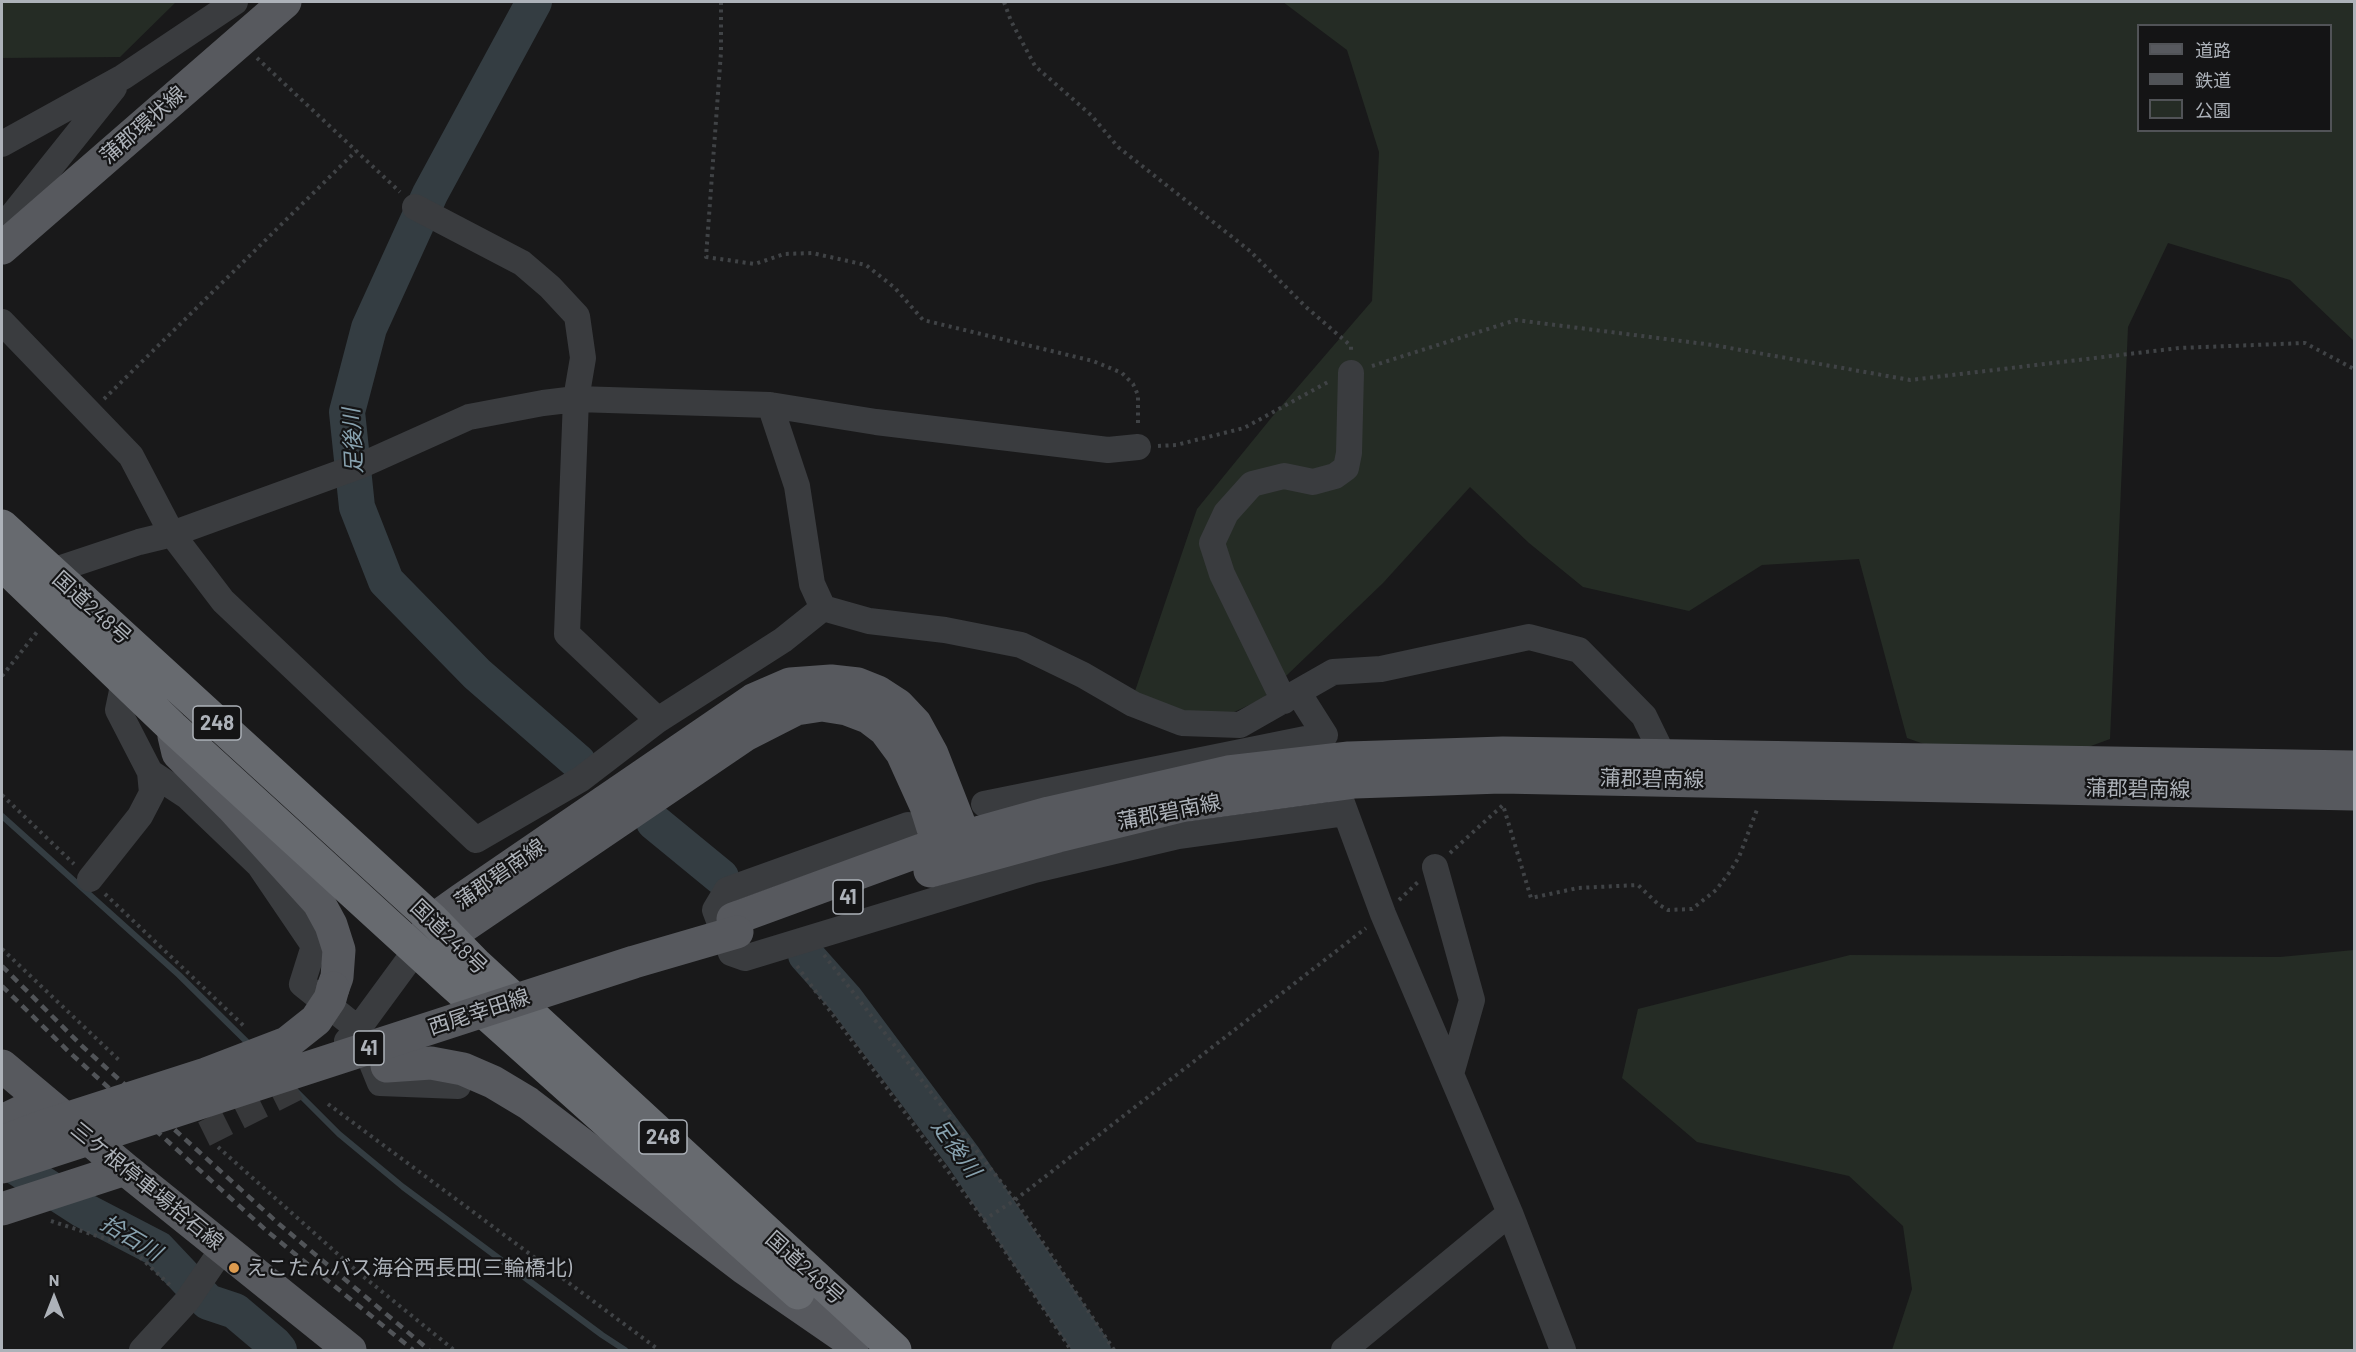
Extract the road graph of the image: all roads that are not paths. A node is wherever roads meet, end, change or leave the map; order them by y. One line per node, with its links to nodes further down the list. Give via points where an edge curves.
1 (235, 2): 3 (street)
2 (285, 2): 7 (main road, 蒲郡環状線)
3 (123, 77): 4 (street); 6 (street)
4 (2, 144)
5 (421, 209): 10 (street, via 522,263 577,316 583,358)
6 (2, 228)
7 (2, 248)
8 (2, 322): 14 (street, via 130,456)
9 (1351, 373): 19 (street, via 1346,468 1335,476 1312,482 1284,476 1252,484 1226,513 1212,543 1222,574)
10 (576, 399): 11 (street); 14 (street, via 469,417 351,469); 20 (street, via 567,634)
11 (770, 405): 12 (street, via 1108,450); 17 (street, via 797,486 812,584)
12 (1138, 447)
13 (2, 526): 16 (highway, 国道248号 / 248)
14 (172, 534): 16 (street); 20 (street, via 223,600 476,840 590,771)
15 (2, 564): 18 (highway, 国道248号 / 248)
16 (52, 572): 32 (highway, 国道248号 / 248)
17 (823, 608): 19 (street, via 869,621 1021,645 1133,704 1182,723 1240,725); 20 (street, via 783,640)
18 (120, 675): 21 (highway, 国道248号 / 248); 24 (street, via 118,710)
19 (1291, 697): 22 (street, via 1334,672 1381,669 1529,637 1579,650 1644,716); 26 (street, via 1325,735)
20 (658, 720)
21 (172, 727): 33 (highway, 国道248号 / 248); 41 (main road, bridge, via 178,753 319,903 339,950 330,999 316,1020 287,1043)
22 (1663, 755): 23 (main road, 蒲郡碧南線); 28 (main road, 蒲郡碧南線, via 1503,753 1349,758 1239,771 1049,813)
23 (2355, 767)
24 (150, 772): 30 (street, via 152,794 140,816); 34 (street, via 188,797 259,865 314,946 302,984)
25 (2355, 794): 28 (main road, 蒲郡碧南線, via 1501,777 1355,782 1181,807)
26 (984, 804)
27 (908, 825): 36 (street, via 727,890 715,910 731,953 746,958 1034,870 1178,836 1344,808 1383,914)
28 (954, 847): 31 (main road, 西尾幸田線 / 41); 32 (main road, 蒲郡碧南線, via 932,754 915,723 898,705 858,684 790,684 753,700)
29 (1435, 867): 36 (street, via 1472,1000)
30 (90, 879)
31 (735, 926): 42 (main road, 西尾幸田線 / 41); 43 (main road, 西尾幸田線 / 41, bridge)
32 (441, 928): 33 (main road, 蒲郡碧南線); 52 (highway, 国道248号 / 248)
33 (416, 950): 34 (street); 49 (highway, 国道248号 / 248)
34 (358, 1029): 37 (street); 38 (street, via 380,1083)
35 (2, 1066): 39 (main road, 三ケ根停車場拾石線)
36 (1451, 1074): 46 (street)
37 (306, 1083)
38 (458, 1086)
39 (44, 1101): 40 (main road); 44 (main road, 三ケ根停車場拾石線)
40 (2, 1121)
41 (2, 1142)
42 (2, 1156)
43 (2, 1167)
44 (125, 1169): 45 (main road, via 72,1188); 47 (main road, 三ケ根停車場拾石線)
45 (6, 1202): 49 (main road, 41, via 387,1066 431,1063 463,1069 528,1103 744,1268)
46 (1510, 1213): 53 (street); 54 (street)
47 (218, 1259): 48 (main road, 三ケ根停車場拾石線); 50 (street, via 187,1301)
48 (323, 1340): 51 (main road, 三ケ根停車場拾石線)
49 (858, 1347)
50 (142, 1350)
51 (350, 1350)
52 (895, 1350)
53 (1344, 1350)
54 (1563, 1350)

